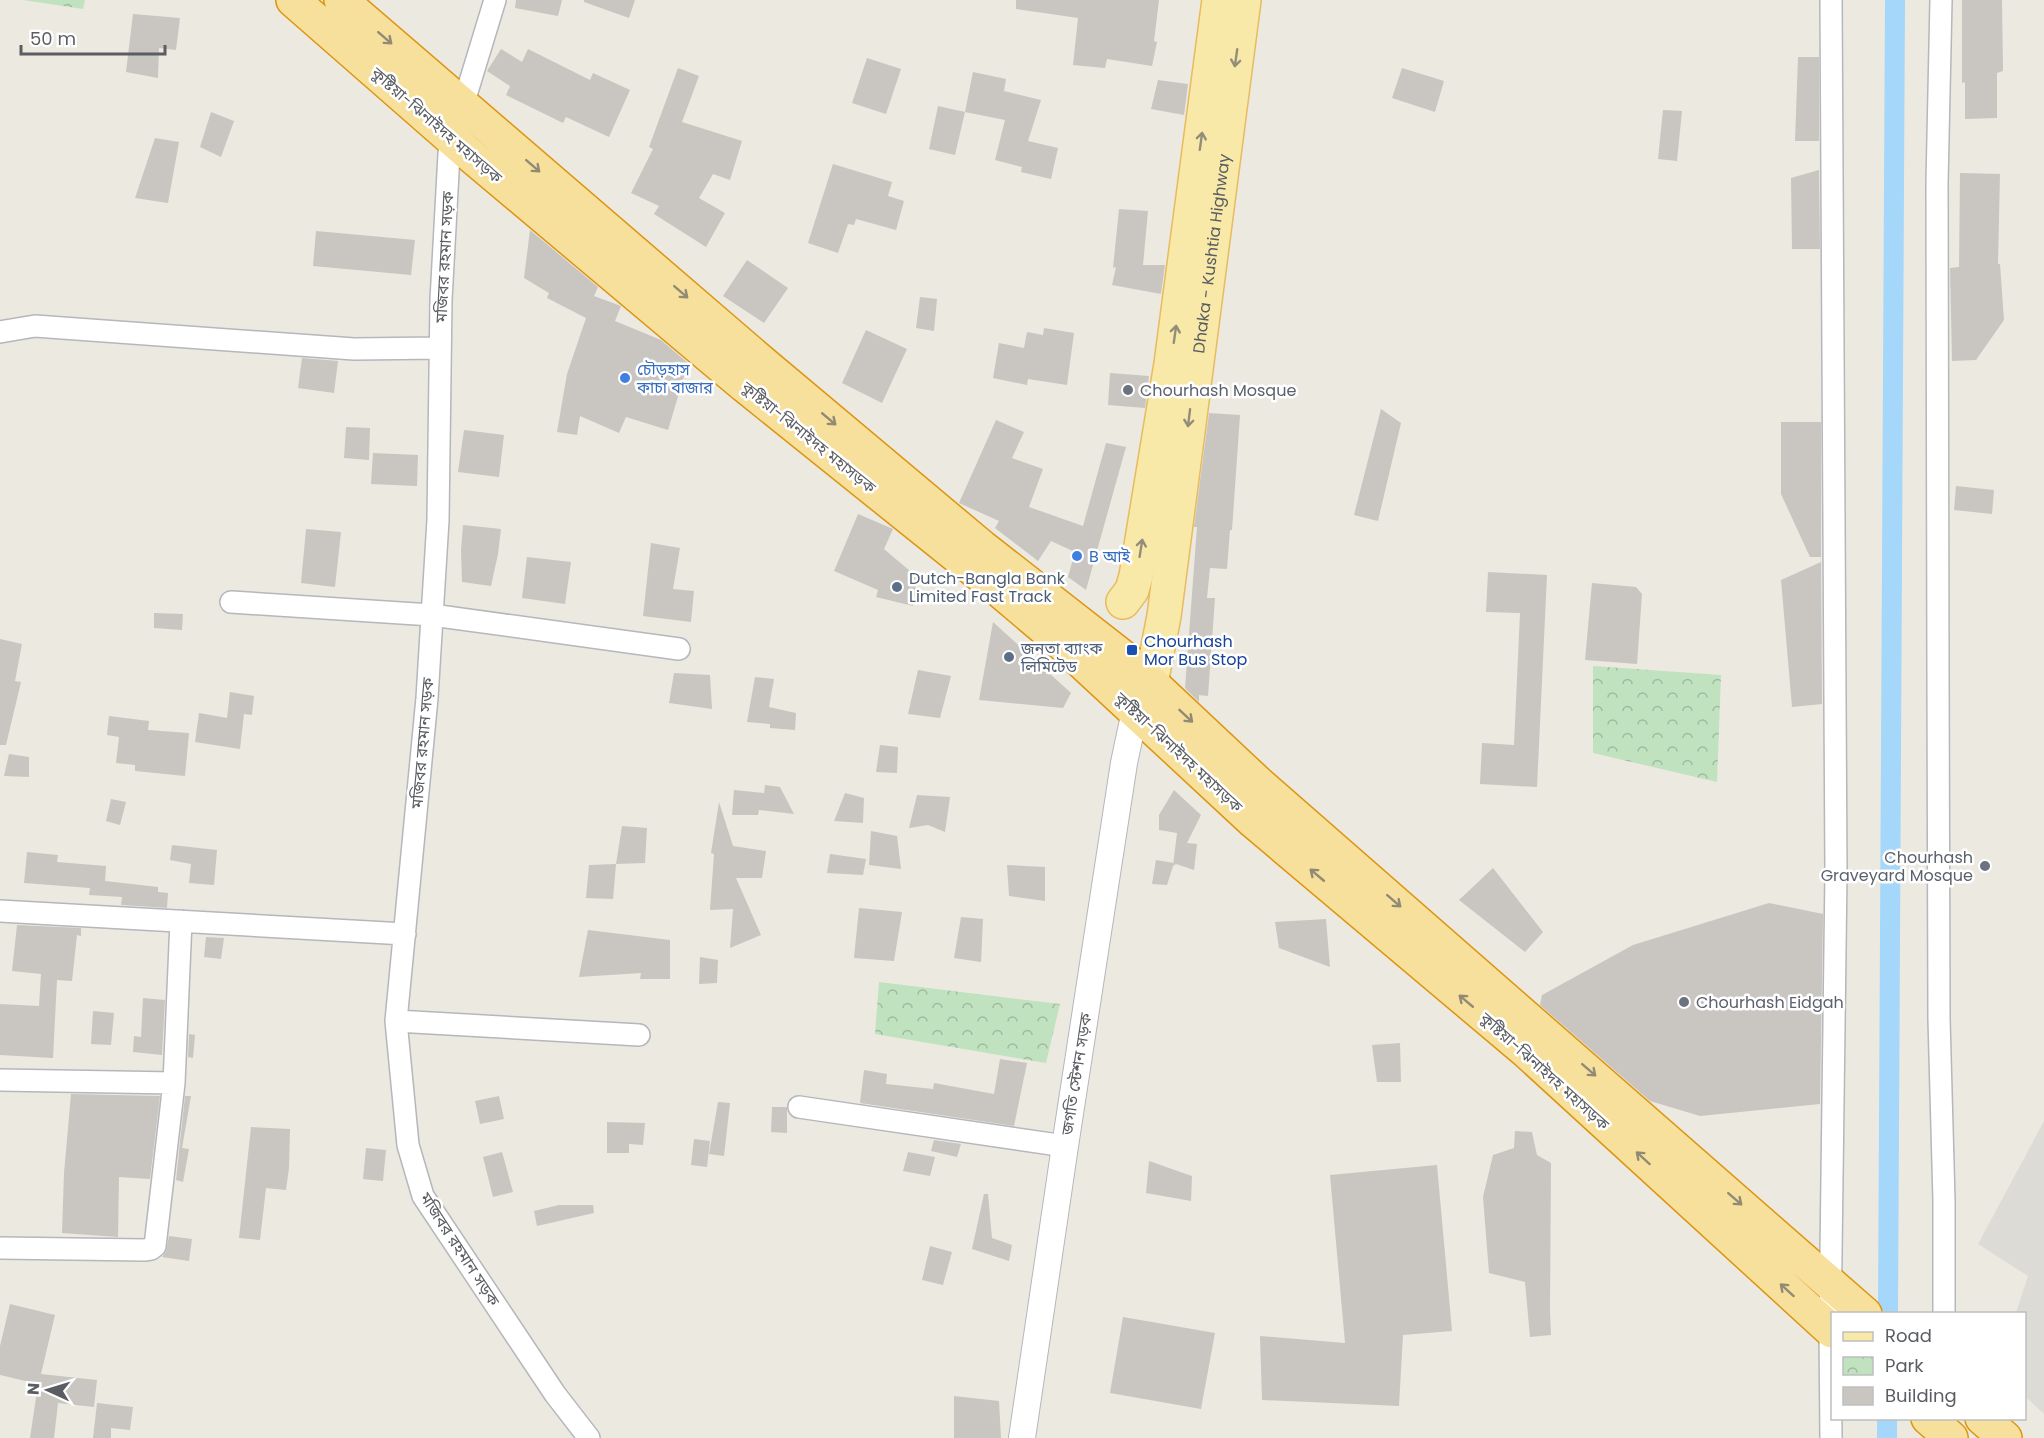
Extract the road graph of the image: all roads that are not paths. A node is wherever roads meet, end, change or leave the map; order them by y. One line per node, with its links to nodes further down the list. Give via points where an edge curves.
1 (293, 0): 9 (highway, কুষ্টিয়া-ঝিনাইদহ মহাসড়ক)
2 (341, 0): 8 (highway, কুষ্টিয়া-ঝিনাইদহ মহাসড়ক, one-way to 8)
3 (495, 0): 8 (street, মজিবর রহমান সড়ক)
4 (1219, 0): 13 (main road, Dhaka - Kushtia Highway, one-way to 4, via 1136,576 1171,364)
5 (1244, 0): 15 (main road, Dhaka - Kushtia Highway, one-way to 15)
6 (1832, 0): 31 (street, via 1836,885)
7 (1941, 0): 33 (street, via 1937,183 1938,635)
8 (464, 105): 9 (street, মজিবর রহমান সড়ক); 16 (highway, কুষ্টিয়া-ঝিনাইদহ মহাসড়ক, one-way to 16, via 982,547)
9 (450, 136): 11 (street, মজিবর রহমান সড়ক); 16 (highway, কুষ্টিয়া-ঝিনাইদহ মহাসড়ক, via 745,386)
10 (0, 332): 11 (street, via 35,326 354,349)
11 (440, 348): 14 (street, মজিবর রহমান সড়ক, via 438,520)
12 (231, 602): 14 (street)
13 (1123, 602): 15 (main road); 16 (main road)
14 (432, 615): 17 (street); 22 (street, মজিবর রহমান সড়ক)
15 (1164, 616): 18 (main road, Dhaka - Kushtia Highway)
16 (1070, 633): 18 (highway, কুষ্টিয়া-ঝিনাইদহ মহাসড়ক, via 1128,662); 19 (highway, কুষ্টিয়া-ঝিনাইদহ মহাসড়ক)
17 (679, 649)
18 (1151, 683): 19 (main road, Dhaka - Kushtia Highway); 25 (highway, কুষ্টিয়া-ঝিনাইদহ মহাসড়ক, one-way to 25)
19 (1135, 711): 25 (highway, কুষ্টিয়া-ঝিনাইদহ মহাসড়ক, one-way to 19, via 1252,821); 29 (street, জগতি স্টেশন সড়ক)
20 (0, 910): 21 (street)
21 (181, 921): 22 (street); 27 (street)
22 (405, 934): 23 (street, মজিবর রহমান সড়ক)
23 (396, 1021): 24 (street); 36 (street, মজিবর রহমান সড়ক, via 408,1145 423,1196 555,1394)
24 (639, 1035)
25 (1550, 1054): 31 (highway, কুষ্টিয়া-ঝিনাইদহ মহাসড়ক, one-way to 31); 34 (highway, কুষ্টিয়া-ঝিনাইদহ মহাসড়ক, one-way to 25)
26 (0, 1080): 27 (street)
27 (174, 1083): 30 (street, via 153,1248)
28 (799, 1107): 29 (street)
29 (1065, 1146): 37 (street, জগতি স্টেশন সড়ক)
30 (0, 1248)
31 (1849, 1299): 32 (street)
32 (1841, 1312)
33 (1944, 1312)
34 (1831, 1330): 38 (street)
35 (1983, 1420): 39 (highway)
36 (589, 1438)
37 (1023, 1438)
38 (1831, 1438)
39 (2005, 1438)

